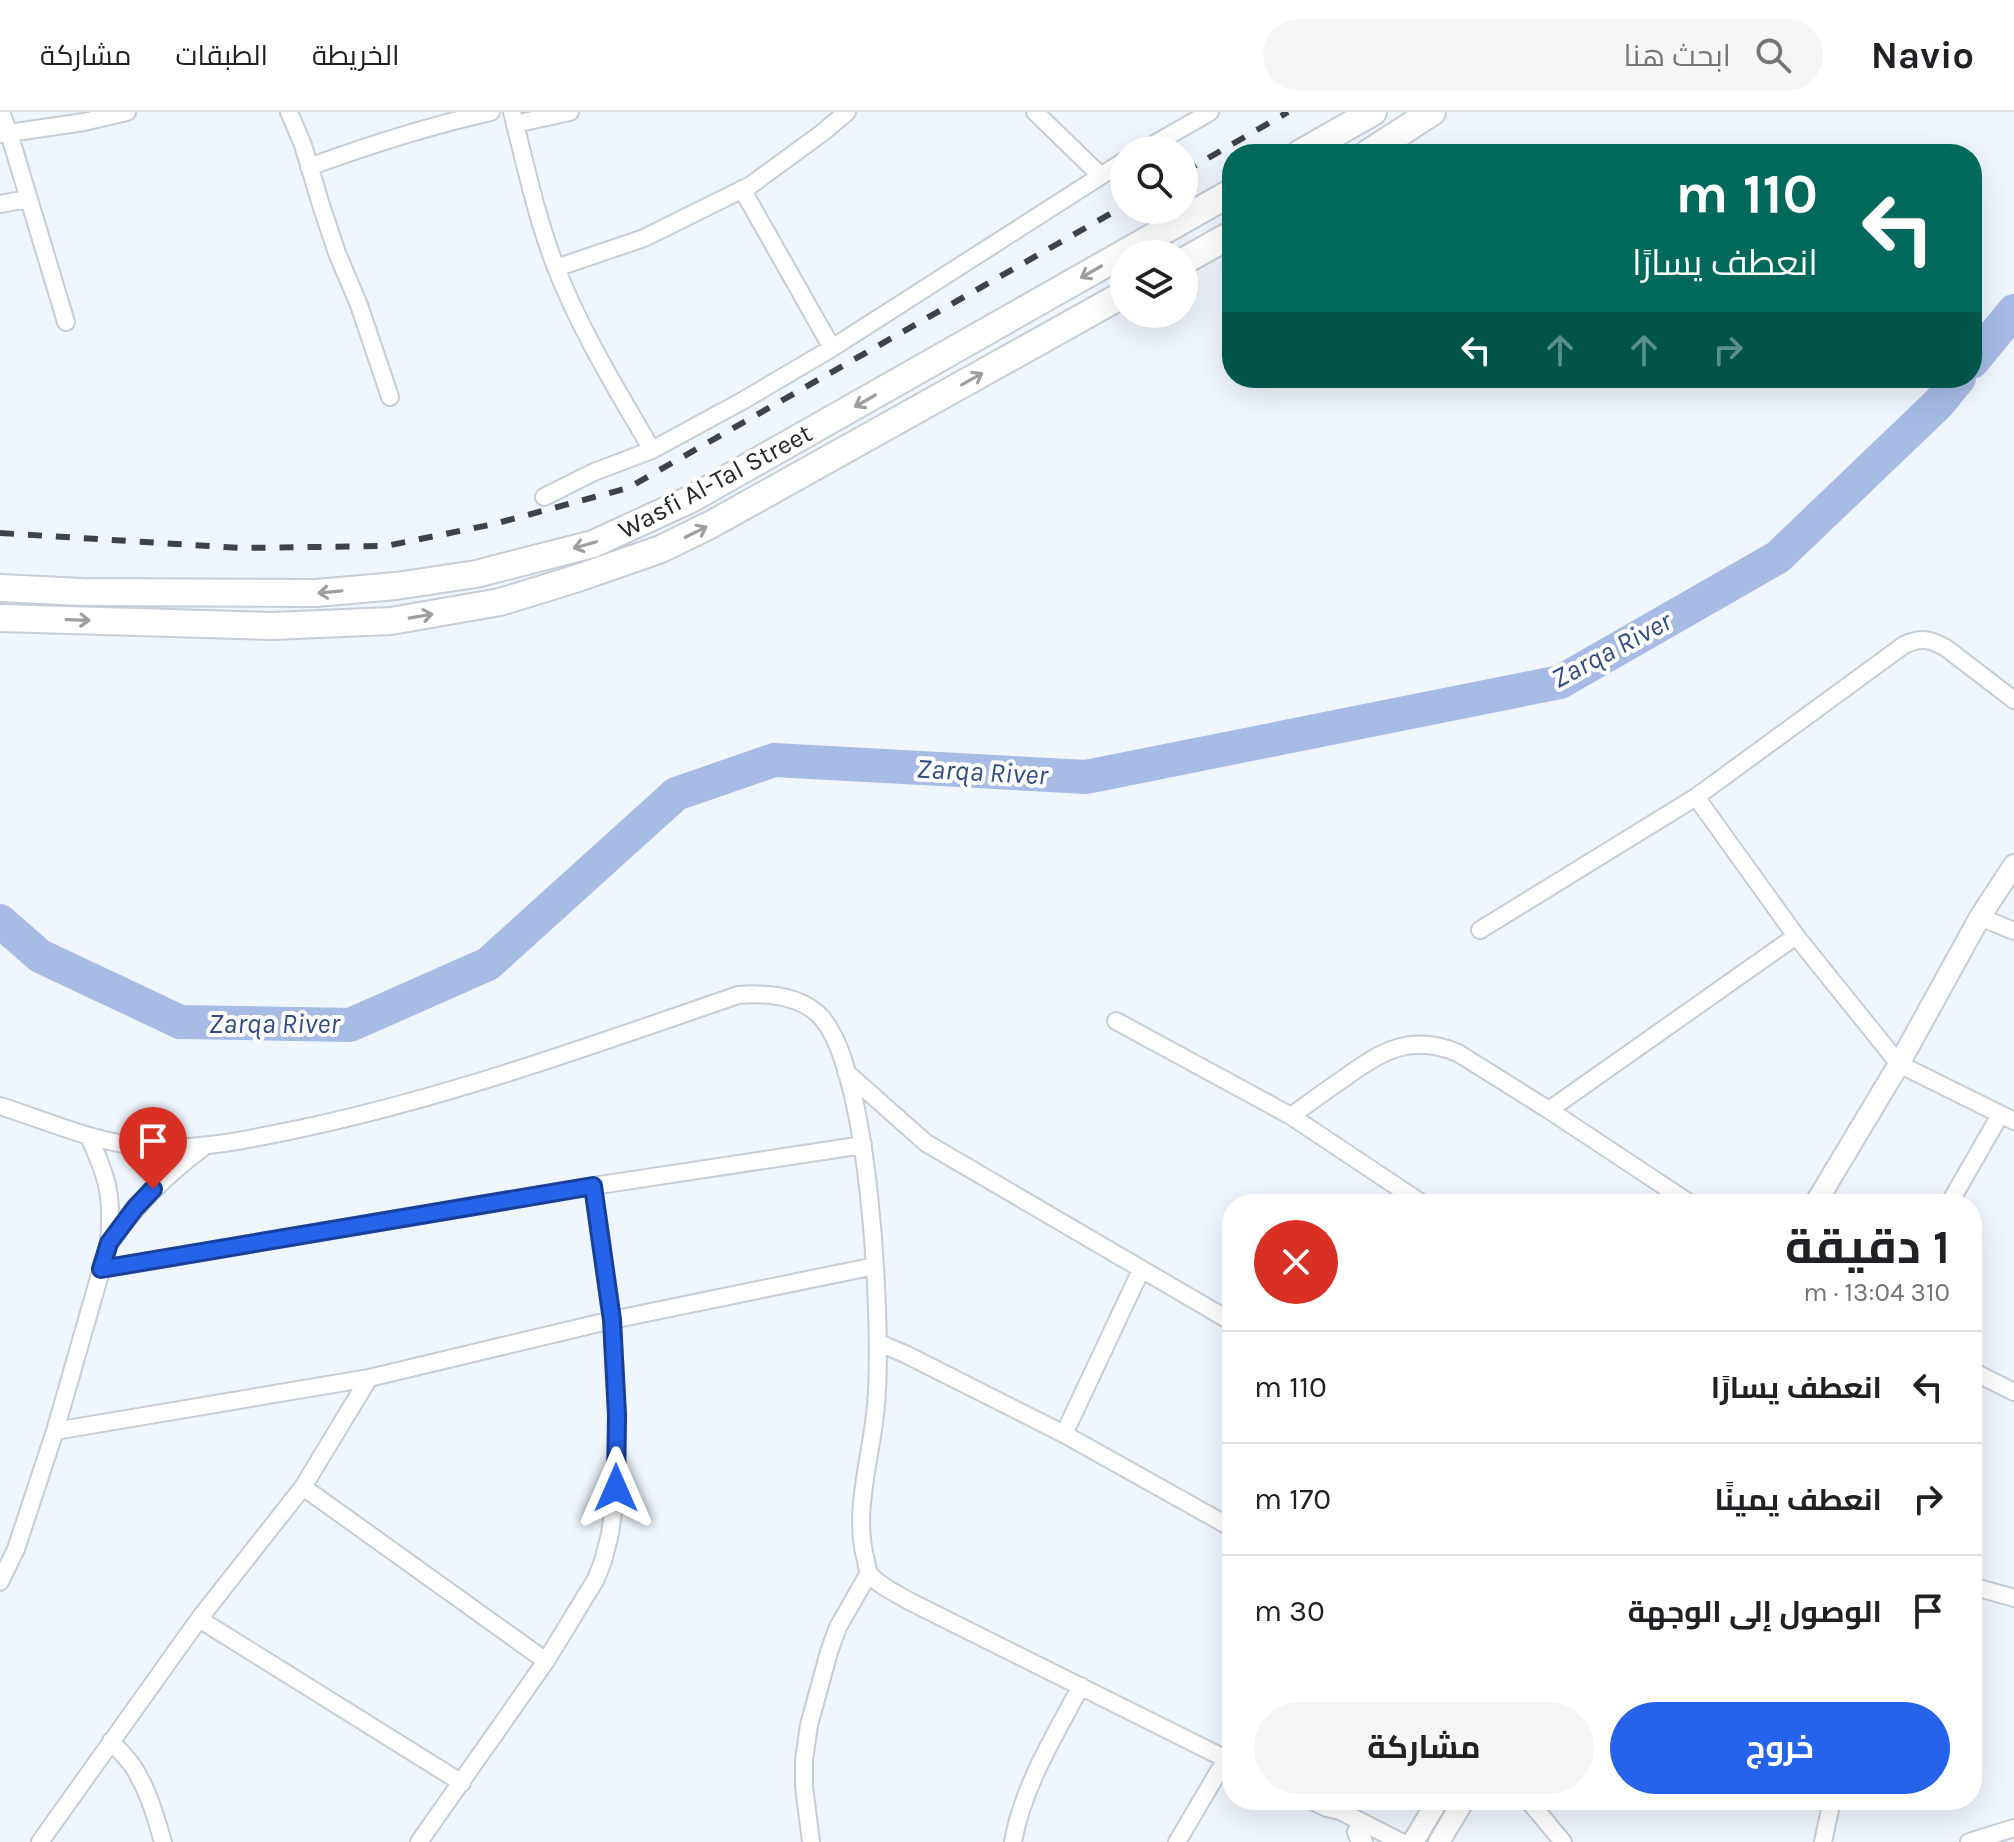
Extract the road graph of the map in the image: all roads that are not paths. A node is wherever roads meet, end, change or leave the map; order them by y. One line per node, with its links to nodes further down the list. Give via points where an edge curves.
1 (1, 112): 13 (street)
2 (127, 112): 11 (street)
3 (289, 112): 17 (street)
4 (491, 112): 17 (street)
5 (570, 112): 12 (street)
6 (847, 112): 20 (street)
7 (1035, 112): 19 (street)
8 (1210, 112): 14 (street)
9 (1373, 112): 15 (main road)
10 (1432, 112): 16 (main road)
11 (82, 117): 13 (street)
12 (513, 118): 26 (street)
13 (5, 134): 22 (street)
14 (1168, 136)
15 (1317, 144)
16 (1382, 144)
17 (309, 167): 30 (street)
18 (1110, 169): 19 (street)
19 (1100, 175): 29 (street)
20 (742, 189): 26 (street, via 644,238); 29 (street)
21 (1222, 198): 33 (main road, Wasfi Al-Tal Street, one-way to 33, via 691,499 593,544 476,574 316,593)
22 (28, 199): 23 (street); 28 (street)
23 (0, 204)
24 (1222, 240): 25 (main road)
25 (1198, 253)
26 (556, 268): 31 (street, via 598,357)
27 (1110, 302): 34 (main road, Wasfi Al-Tal Street, one-way to 27, via 272,626 391,621 500,602 661,549 712,524)
28 (66, 322)
29 (832, 348): 31 (street)
30 (390, 397)
31 (652, 450): 32 (street)
32 (544, 497)
33 (0, 588)
34 (0, 618)
35 (2014, 700): 36 (street, via 1946,648 1915,640)
36 (1696, 797): 39 (street); 41 (street)
37 (2014, 865): 38 (street)
38 (1980, 917): 40 (street); 43 (street)
39 (1480, 930)
40 (2014, 931)
41 (1796, 936): 43 (street); 46 (street)
42 (1116, 1021): 47 (street)
43 (1899, 1064): 48 (street); 55 (street)
44 (846, 1072): 50 (street); 51 (street, via 818,1014 785,998 738,995 429,1096); 60 (street, via 926,1143)
45 (0, 1106): 49 (street)
46 (1549, 1110): 47 (street, via 1458,1053 1418,1044 1372,1058); 54 (street)
47 (1291, 1116): 53 (street)
48 (2007, 1118): 56 (street)
49 (89, 1137): 51 (street, via 148,1147); 57 (street, via 110,1192)
50 (863, 1145): 52 (street); 58 (street)
51 (205, 1146): 57 (street, via 153,1189)
52 (593, 1186): 59 (street); 62 (street)
53 (1408, 1194)
54 (1676, 1194)
55 (1821, 1194)
56 (1956, 1194)
57 (109, 1243): 59 (street)
58 (875, 1266): 62 (street); 63 (street)
59 (101, 1269): 67 (street)
60 (1141, 1270): 61 (street); 68 (street)
61 (1222, 1316)
62 (612, 1320): 65 (street); 76 (street, via 617,1415 610,1534 596,1579)
63 (879, 1343): 68 (street); 71 (street, via 861,1523)
64 (1982, 1376): 66 (street)
65 (369, 1378): 67 (street); 69 (street)
66 (2014, 1392)
67 (55, 1431): 72 (street)
68 (1064, 1434): 70 (street)
69 (303, 1487): 75 (street); 76 (street)
70 (1222, 1522)
71 (869, 1573): 77 (street, via 909,1601); 93 (street, via 838,1627 809,1725 804,1787)
72 (0, 1582)
73 (1982, 1589): 74 (street)
74 (2014, 1598)
75 (199, 1619): 78 (street); 81 (street)
76 (546, 1661): 81 (street)
77 (1081, 1686): 79 (street); 94 (street, via 1035,1773)
78 (111, 1741): 90 (street); 91 (street, via 142,1782)
79 (1222, 1756)
80 (1222, 1771): 95 (street)
81 (462, 1783): 92 (street)
82 (1329, 1810): 89 (street)
83 (1333, 1810): 96 (street)
84 (1432, 1810): 97 (street)
85 (1458, 1810): 98 (street)
86 (1536, 1810): 99 (street)
87 (1830, 1810): 100 (street)
88 (2014, 1828): 101 (street)
89 (1365, 1839)
90 (40, 1842)
91 (163, 1842)
92 (419, 1842)
93 (811, 1842)
94 (1013, 1842)
95 (1177, 1842)
96 (1401, 1842)
97 (1413, 1842)
98 (1439, 1842)
99 (1563, 1842)
100 (1823, 1842)
101 (1969, 1842)

